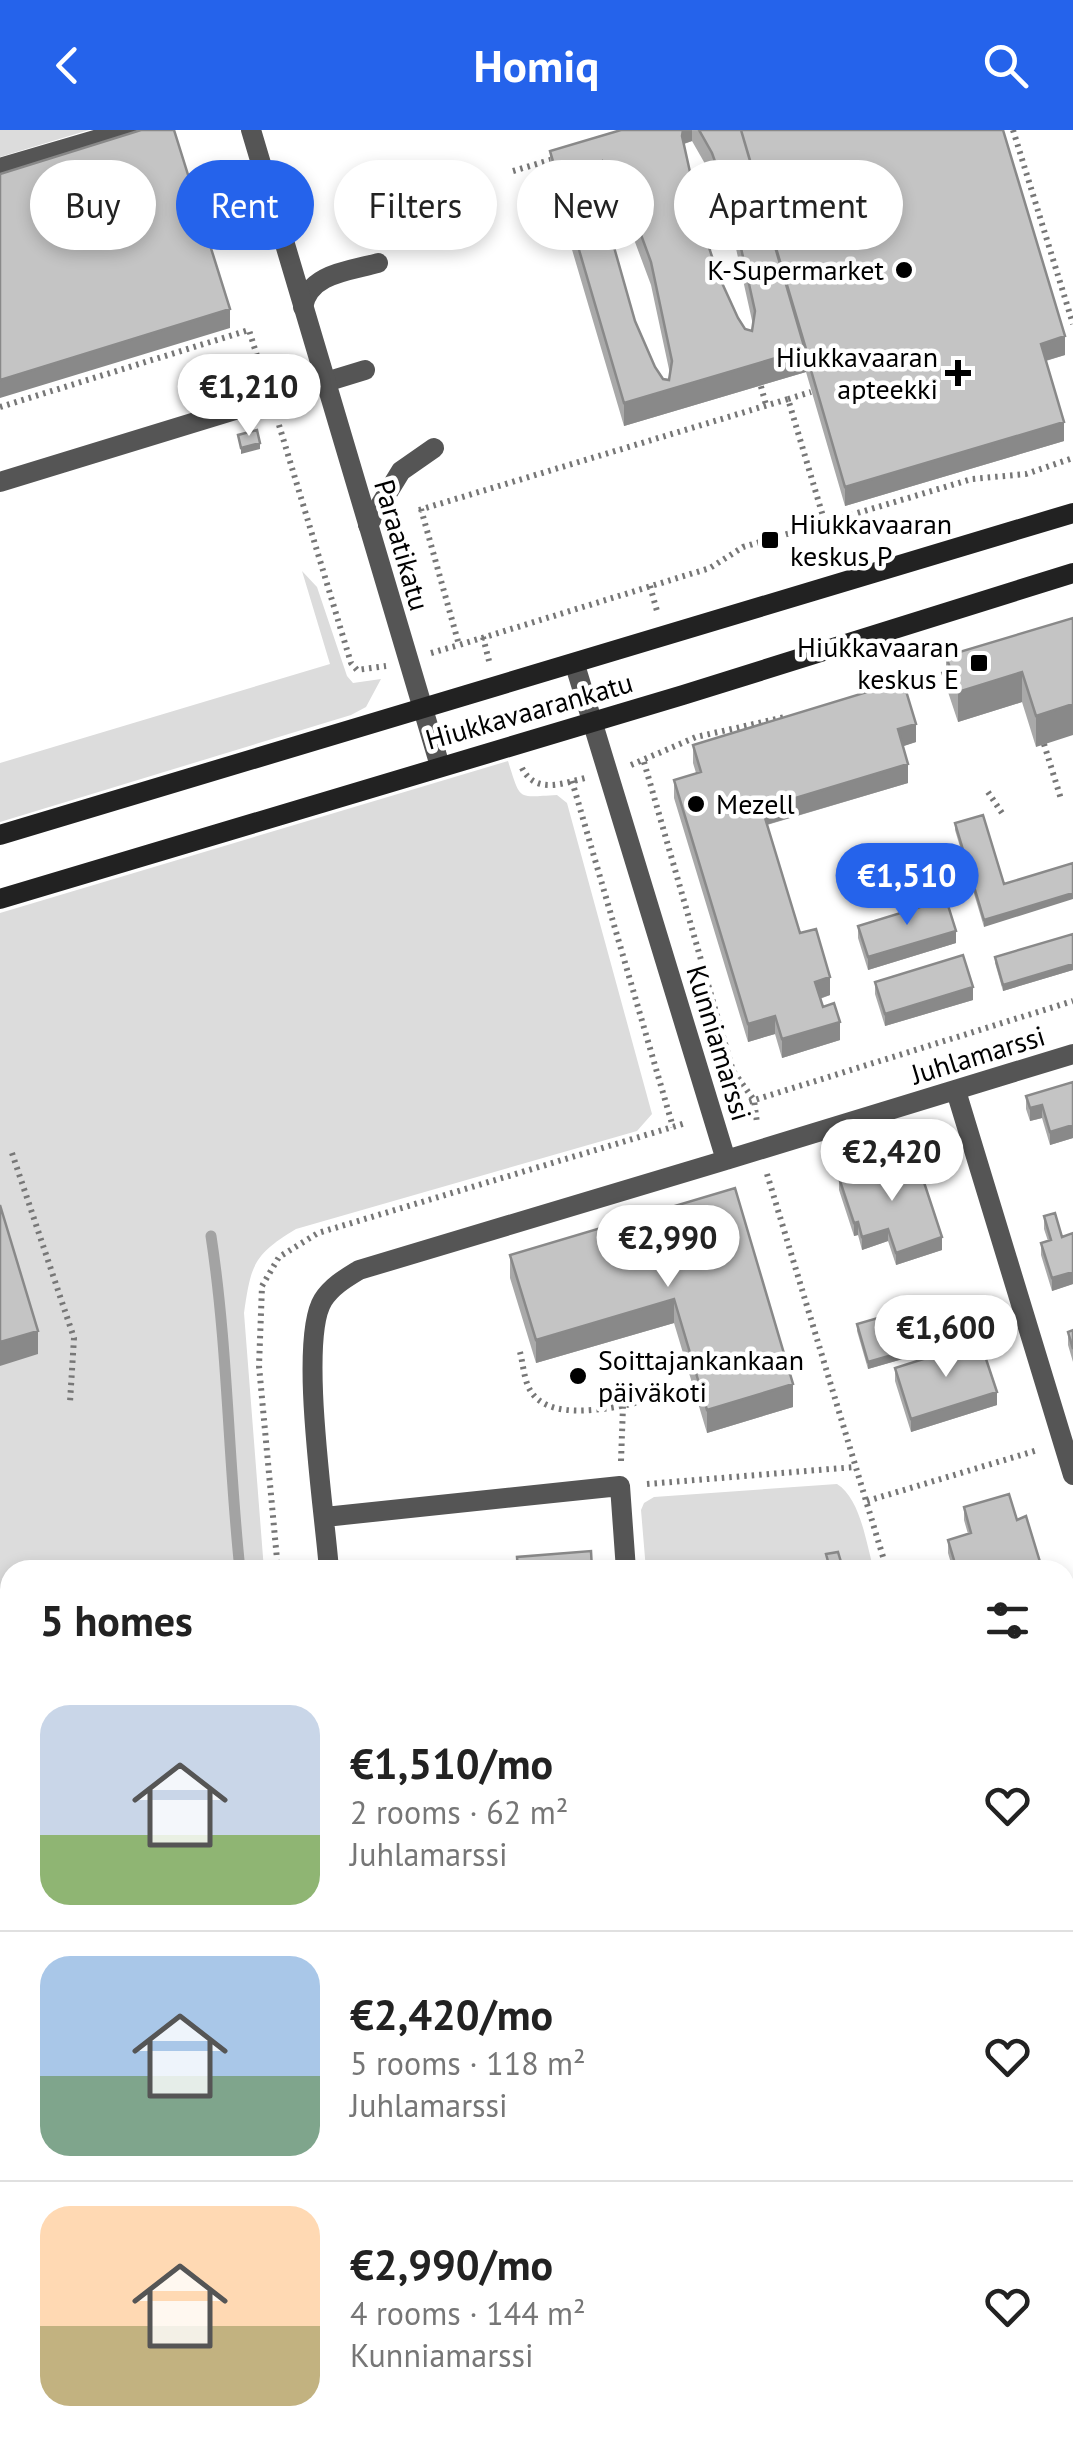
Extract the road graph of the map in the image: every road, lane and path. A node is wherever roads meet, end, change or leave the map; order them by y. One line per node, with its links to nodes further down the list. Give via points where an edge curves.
1 (129, 130): 5 (street)
2 (252, 130): 8 (street, Paraatikatu)
3 (1013, 130): 9 (path)
4 (564, 156): 6 (path)
5 (0, 168)
6 (513, 171)
7 (378, 263): 8 (street, via 315,282)
8 (304, 307): 14 (street, Paraatikatu)
9 (1070, 315): 10 (path); 11 (path)
10 (1054, 319)
11 (1073, 324)
12 (366, 370): 14 (street)
13 (756, 371): 18 (path)
14 (326, 382): 16 (street); 26 (street, Paraatikatu)
15 (811, 392): 17 (path)
16 (270, 399): 19 (path, via 249,330); 22 (street); 30 (path, via 350,663 368,671)
17 (788, 399): 18 (path); 25 (path)
18 (766, 405): 23 (path)
19 (0, 407)
20 (434, 448): 26 (street, via 402,472)
21 (1073, 458): 25 (path, via 1026,474 972,478)
22 (0, 482)
23 (421, 509): 26 (path); 29 (path)
24 (1073, 513): 31 (street, Hiukkavaarankatu)
25 (825, 522): 28 (path, via 744,547 710,568)
26 (368, 526): 30 (street, Paraatikatu)
27 (1073, 573): 37 (street, Hiukkavaarankatu)
28 (483, 637): 29 (path); 33 (path)
29 (459, 644): 30 (path)
30 (408, 660): 35 (street, Paraatikatu)
31 (575, 665): 33 (street, Hiukkavaarankatu); 37 (street, Kunniamarssi)
32 (962, 669): 34 (path)
33 (497, 686): 35 (street, Hiukkavaarankatu)
34 (892, 691)
35 (421, 707): 40 (street, Paraatikatu); 46 (street, Hiukkavaarankatu)
36 (804, 714): 41 (path, via 696,736)
37 (591, 722): 38 (street, Hiukkavaarankatu); 41 (street, Kunniamarssi)
38 (515, 744): 40 (street, Hiukkavaarankatu); 42 (path, via 529,781)
39 (1044, 744): 44 (path)
40 (440, 766): 47 (street, Hiukkavaarankatu)
41 (606, 772): 42 (path); 52 (street, Kunniamarssi)
42 (572, 782): 50 (path)
43 (988, 792): 45 (path)
44 (1061, 799)
45 (1004, 816)
46 (0, 835)
47 (0, 900)
48 (1073, 1054): 49 (street, Juhlamarssi)
49 (956, 1092): 52 (street, Juhlamarssi); 57 (street)
50 (673, 1127)
51 (12, 1153): 55 (path, via 74,1338)
52 (726, 1160): 61 (street, Kunniamarssi, via 340,1281 315,1321 311,1363)
53 (520, 1352): 56 (path, via 529,1389 543,1405 568,1411)
54 (672, 1394): 56 (path)
55 (70, 1402)
56 (622, 1406): 60 (path)
57 (1063, 1442): 59 (street); 64 (path, via 866,1501)
58 (855, 1467): 60 (path)
59 (1073, 1476)
60 (620, 1486): 61 (street); 63 (street)
61 (325, 1517): 62 (street, Kunniamarssi)
62 (328, 1560)
63 (625, 1560)
64 (885, 1560)

